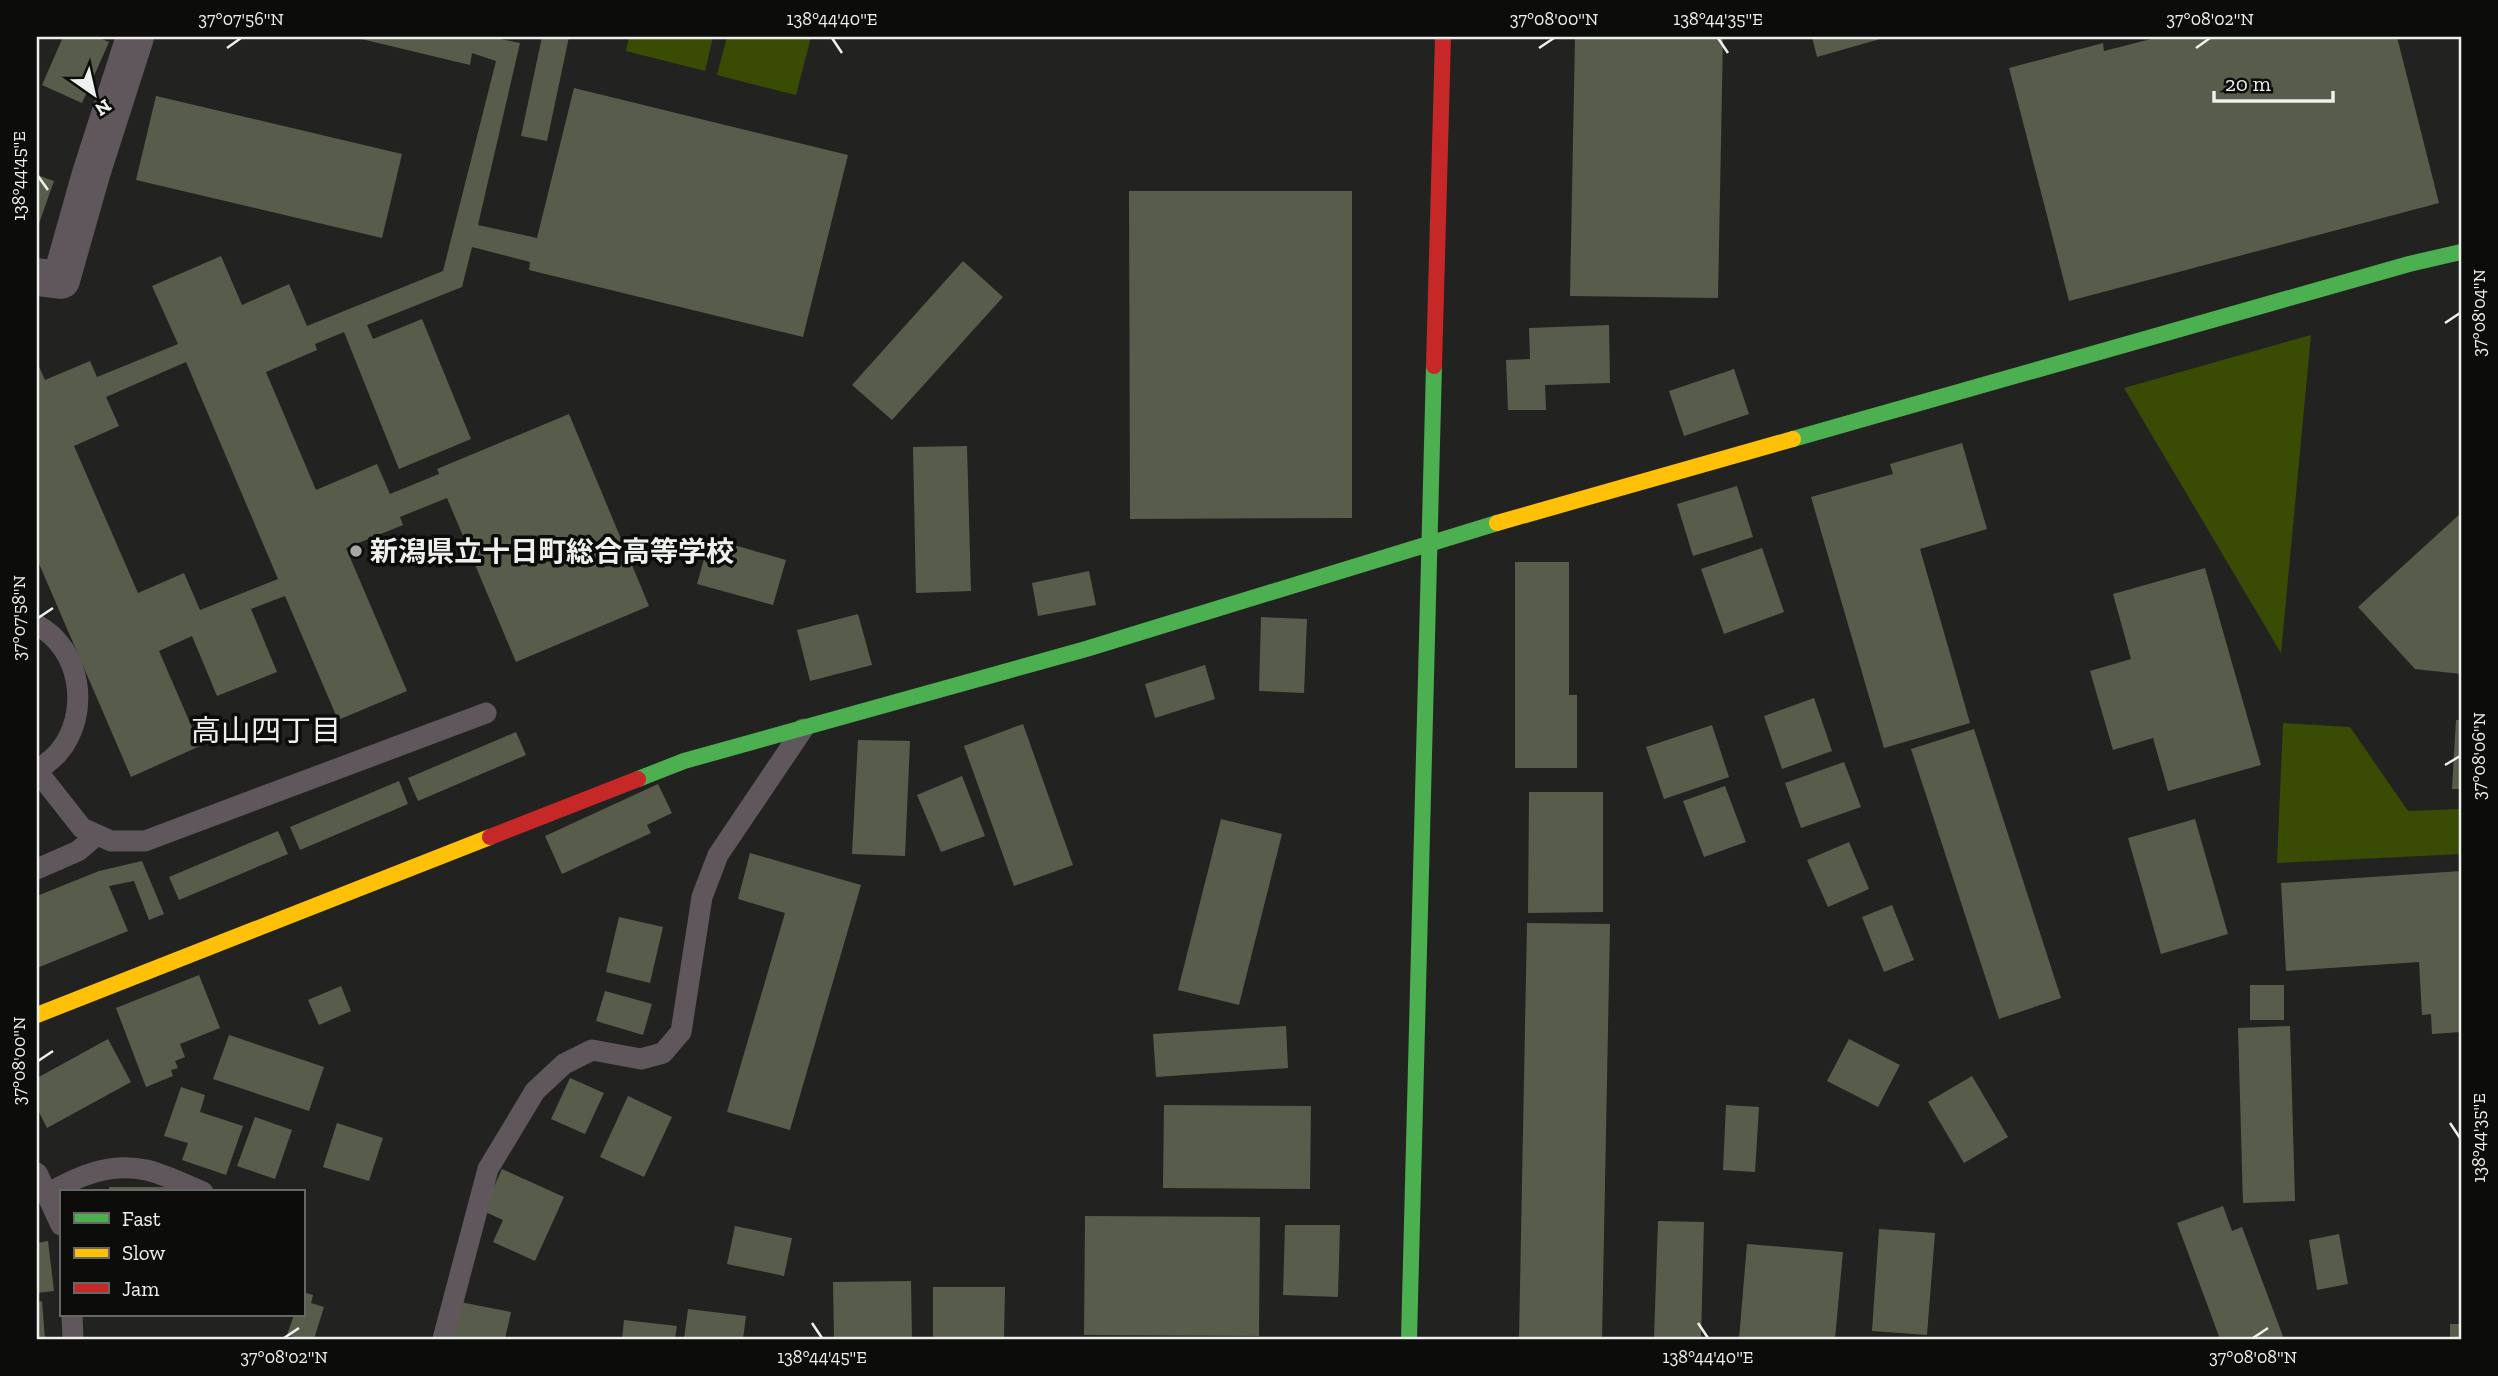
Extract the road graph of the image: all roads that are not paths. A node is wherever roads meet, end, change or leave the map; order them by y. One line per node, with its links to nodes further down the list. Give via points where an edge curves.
1 (135, 37): 4 (street, via 61,279)
2 (1443, 37): 5 (street)
3 (2461, 252): 5 (street)
4 (37, 277)
5 (1431, 542): 8 (street, via 1086,649); 20 (street)
6 (37, 625): 9 (lane, via 64,649 76,674 79,702 73,729 58,753)
7 (486, 713): 10 (lane, via 145,841 111,841)
8 (804, 727): 12 (street, via 684,761); 19 (lane, via 718,855 702,897 681,1032 663,1053 641,1059 592,1050 564,1063 535,1091 488,1169)
9 (37, 771): 10 (lane, via 82,828)
10 (97, 835): 11 (lane, via 78,850)
11 (37, 869)
12 (37, 1014)
13 (37, 1173): 15 (lane)
14 (198, 1190): 15 (lane, via 147,1170 110,1168 74,1179)
15 (47, 1194): 16 (lane)
16 (60, 1223)
17 (72, 1316): 18 (lane)
18 (73, 1339)
19 (443, 1339)
20 (1409, 1339)

